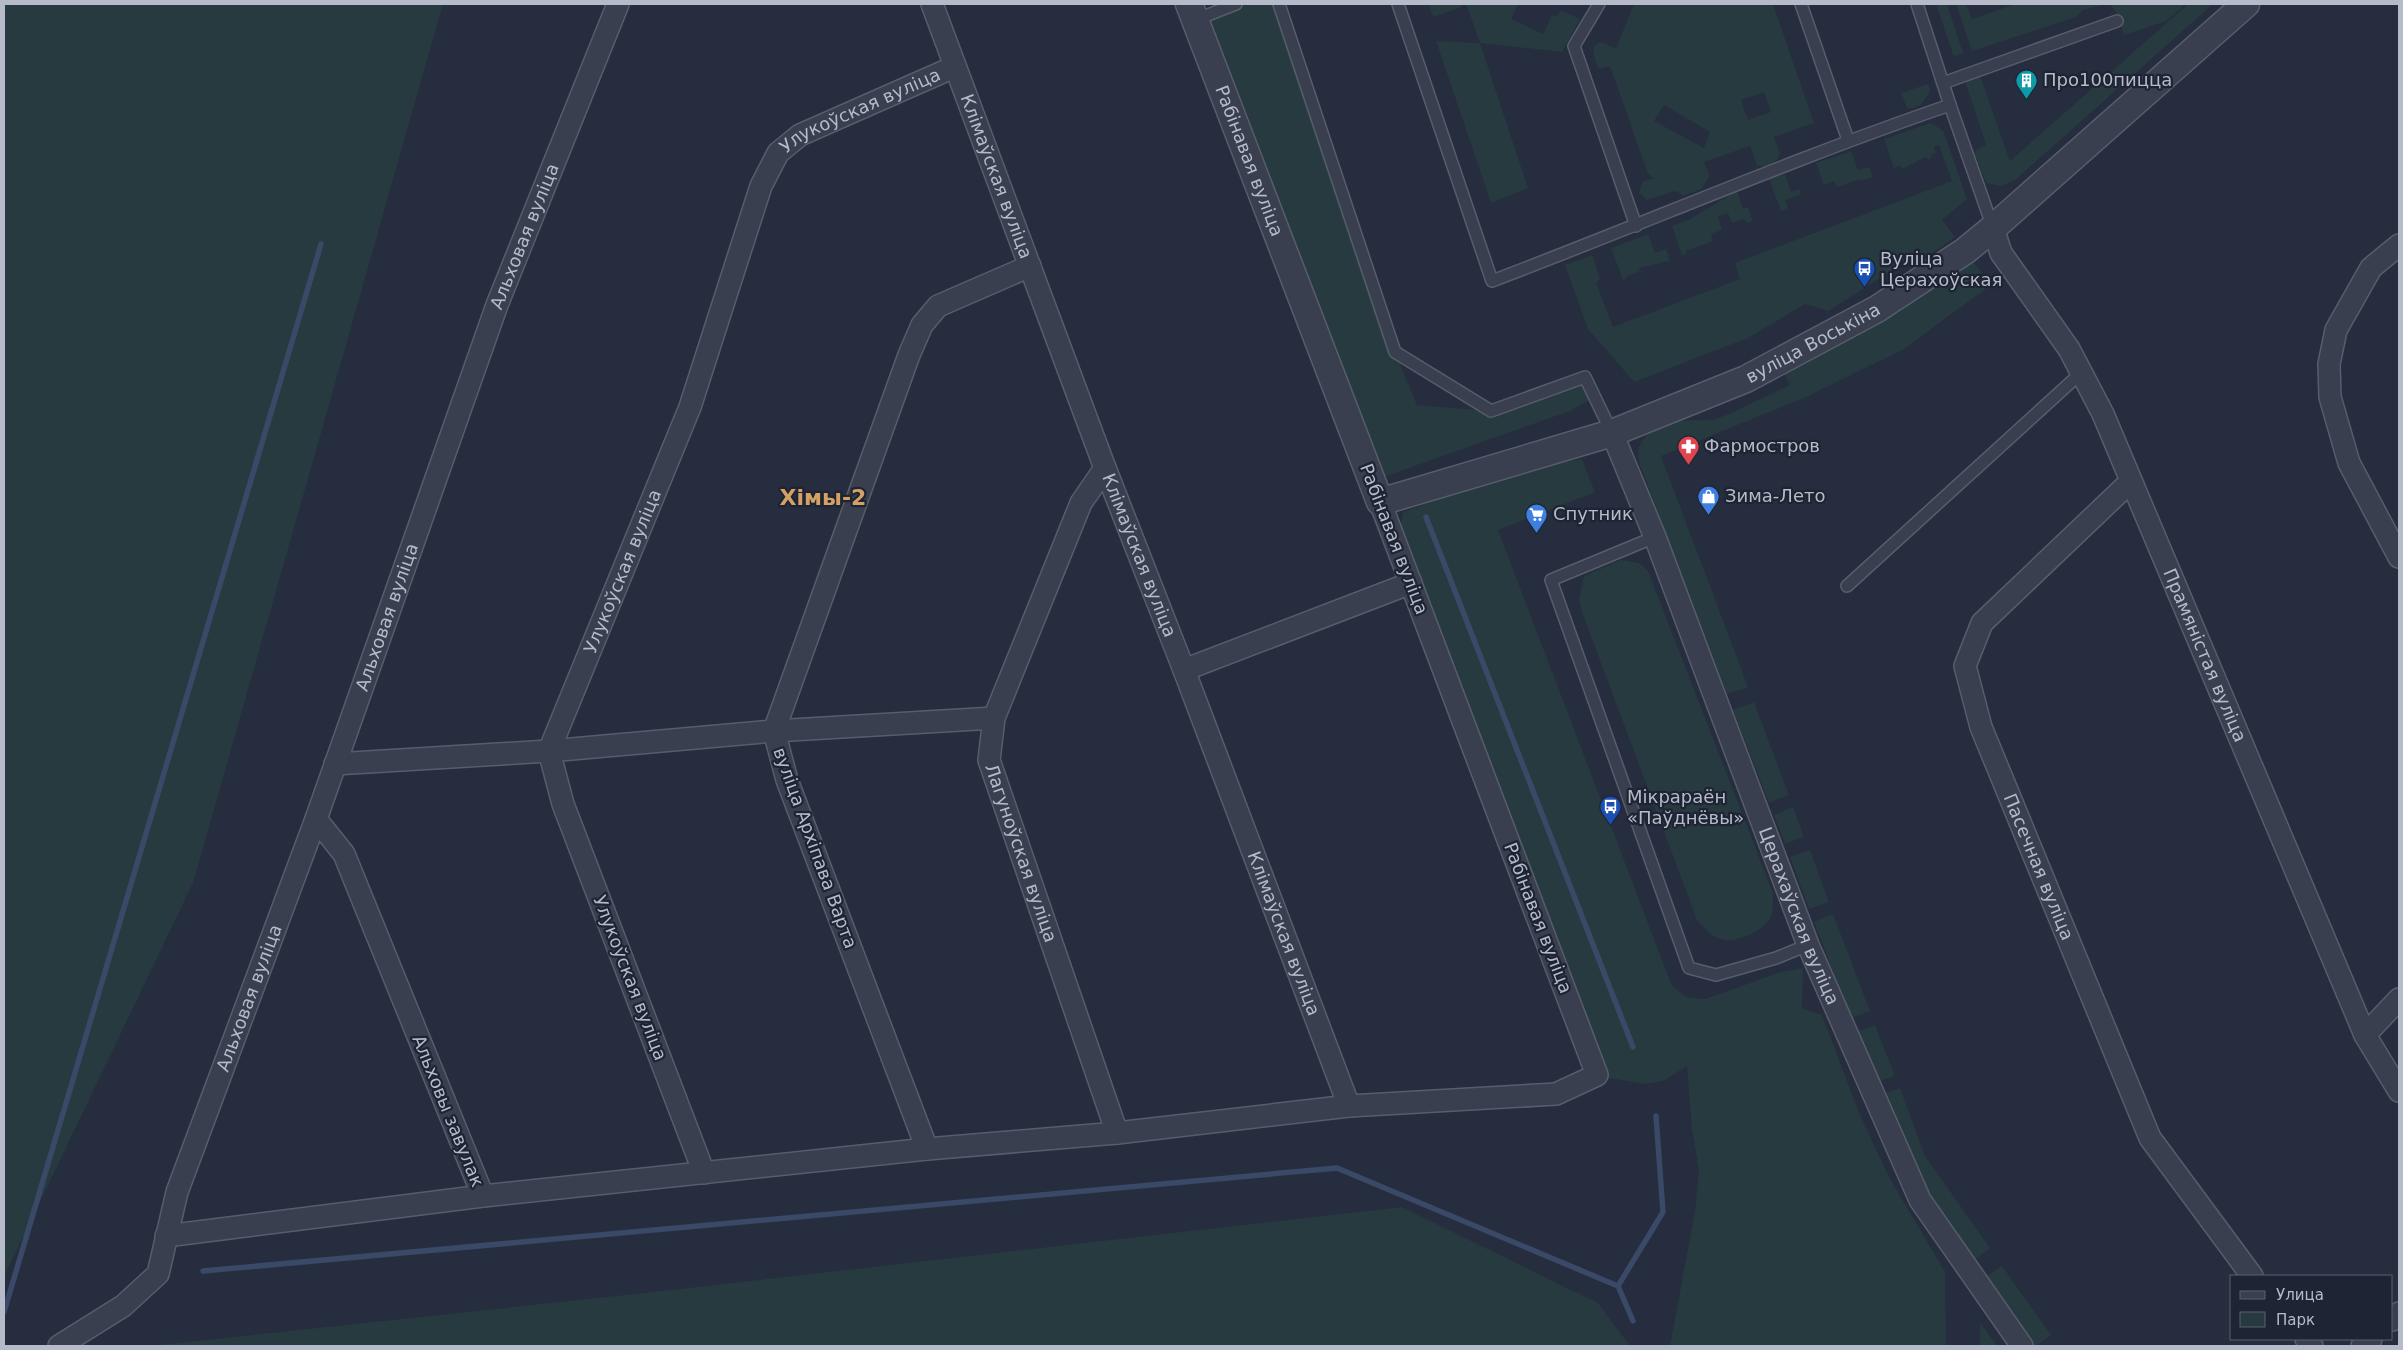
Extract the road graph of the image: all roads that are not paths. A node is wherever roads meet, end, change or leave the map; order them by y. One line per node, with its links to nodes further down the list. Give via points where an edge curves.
1 (618, 4): 33 (street, Альховая вуліца, via 497,305)
2 (932, 4): 12 (street, Клімаўская вуліца)
3 (1236, 4): 10 (lane)
4 (1279, 4): 21 (lane, via 1395,352 1492,411 1585,377)
5 (1398, 4): 16 (lane, via 1492,281)
6 (1599, 4): 16 (lane, via 1574,46)
7 (1801, 4): 15 (lane)
8 (1917, 4): 13 (lane)
9 (2246, 4): 17 (street, вуліца Воськіна)
10 (1192, 12): 24 (street, Рабінавая вуліца)
11 (2117, 21): 13 (lane)
12 (954, 68): 19 (street, Клімаўская вуліца); 32 (street, Улукоўская вуліца, via 800,135 778,153 761,186 690,407)
13 (1943, 83): 14 (lane)
14 (1950, 105): 15 (lane); 17 (lane)
15 (1848, 140): 16 (lane)
16 (1636, 226)
17 (1993, 228): 20 (street, Прамяністая вуліца, via 2001,253 2069,348); 21 (street, вуліца Воськіна, via 1965,251 1877,309 1746,378)
18 (2399, 245): 26 (street, via 2371,268 2336,330 2329,364 2330,397 2348,464)
19 (1030, 266): 22 (street, Клімаўская вуліца); 31 (street, вуліца Архіпава Варта, via 938,306 922,325)
20 (2082, 372): 23 (street, Прамяністая вуліца); 28 (lane)
21 (1612, 433): 24 (street, вуліца Воськіна); 25 (street, Церахаўская вуліца)
22 (1105, 468): 29 (street, Клімаўская вуліца); 30 (street, Лагуноўская вуліца, via 1082,503)
23 (2130, 482): 37 (street, Прамяністая вуліца); 45 (street, Пасечная вуліца, via 1982,623 1966,666 1981,727 2150,1138)
24 (1380, 502): 27 (street, Рабінавая вуліца)
25 (1655, 537): 35 (street, Церахаўская вуліца); 35 (lane, via 1551,580 1689,968 1716,974 1776,958)
26 (2399, 557)
27 (1411, 583): 29 (street); 39 (street, Рабінавая вуліца, via 1597,1075 1556,1094)
28 (1847, 586)
29 (1184, 670): 39 (street, Клімаўская вуліца)
30 (994, 718): 31 (street); 40 (street, Лагуноўская вуліца, via 990,760)
31 (774, 731): 32 (street); 41 (street, вуліца Архіпава Варта, via 787,780)
32 (549, 751): 33 (street); 42 (street, Улукоўская вуліца, via 563,804)
33 (335, 764): 34 (street, Альховая вуліца)
34 (316, 819): 43 (street, Альховы завулак, via 344,854); 44 (street, Альховая вуліца, via 177,1192)
35 (1808, 944): 47 (street, Церахаўская вуліца, via 1920,1200)
36 (2399, 999): 37 (street)
37 (2365, 1035): 38 (street, Прамяністая вуліца)
38 (2399, 1091)
39 (1349, 1106): 40 (street)
40 (1117, 1133): 41 (street)
41 (927, 1149): 42 (street)
42 (704, 1173): 43 (street)
43 (483, 1196): 44 (street, Альховы завулак)
44 (166, 1236): 46 (street, Альховая вуліца, via 158,1274 123,1306)
45 (2251, 1275)
46 (59, 1346)
47 (2022, 1346)

